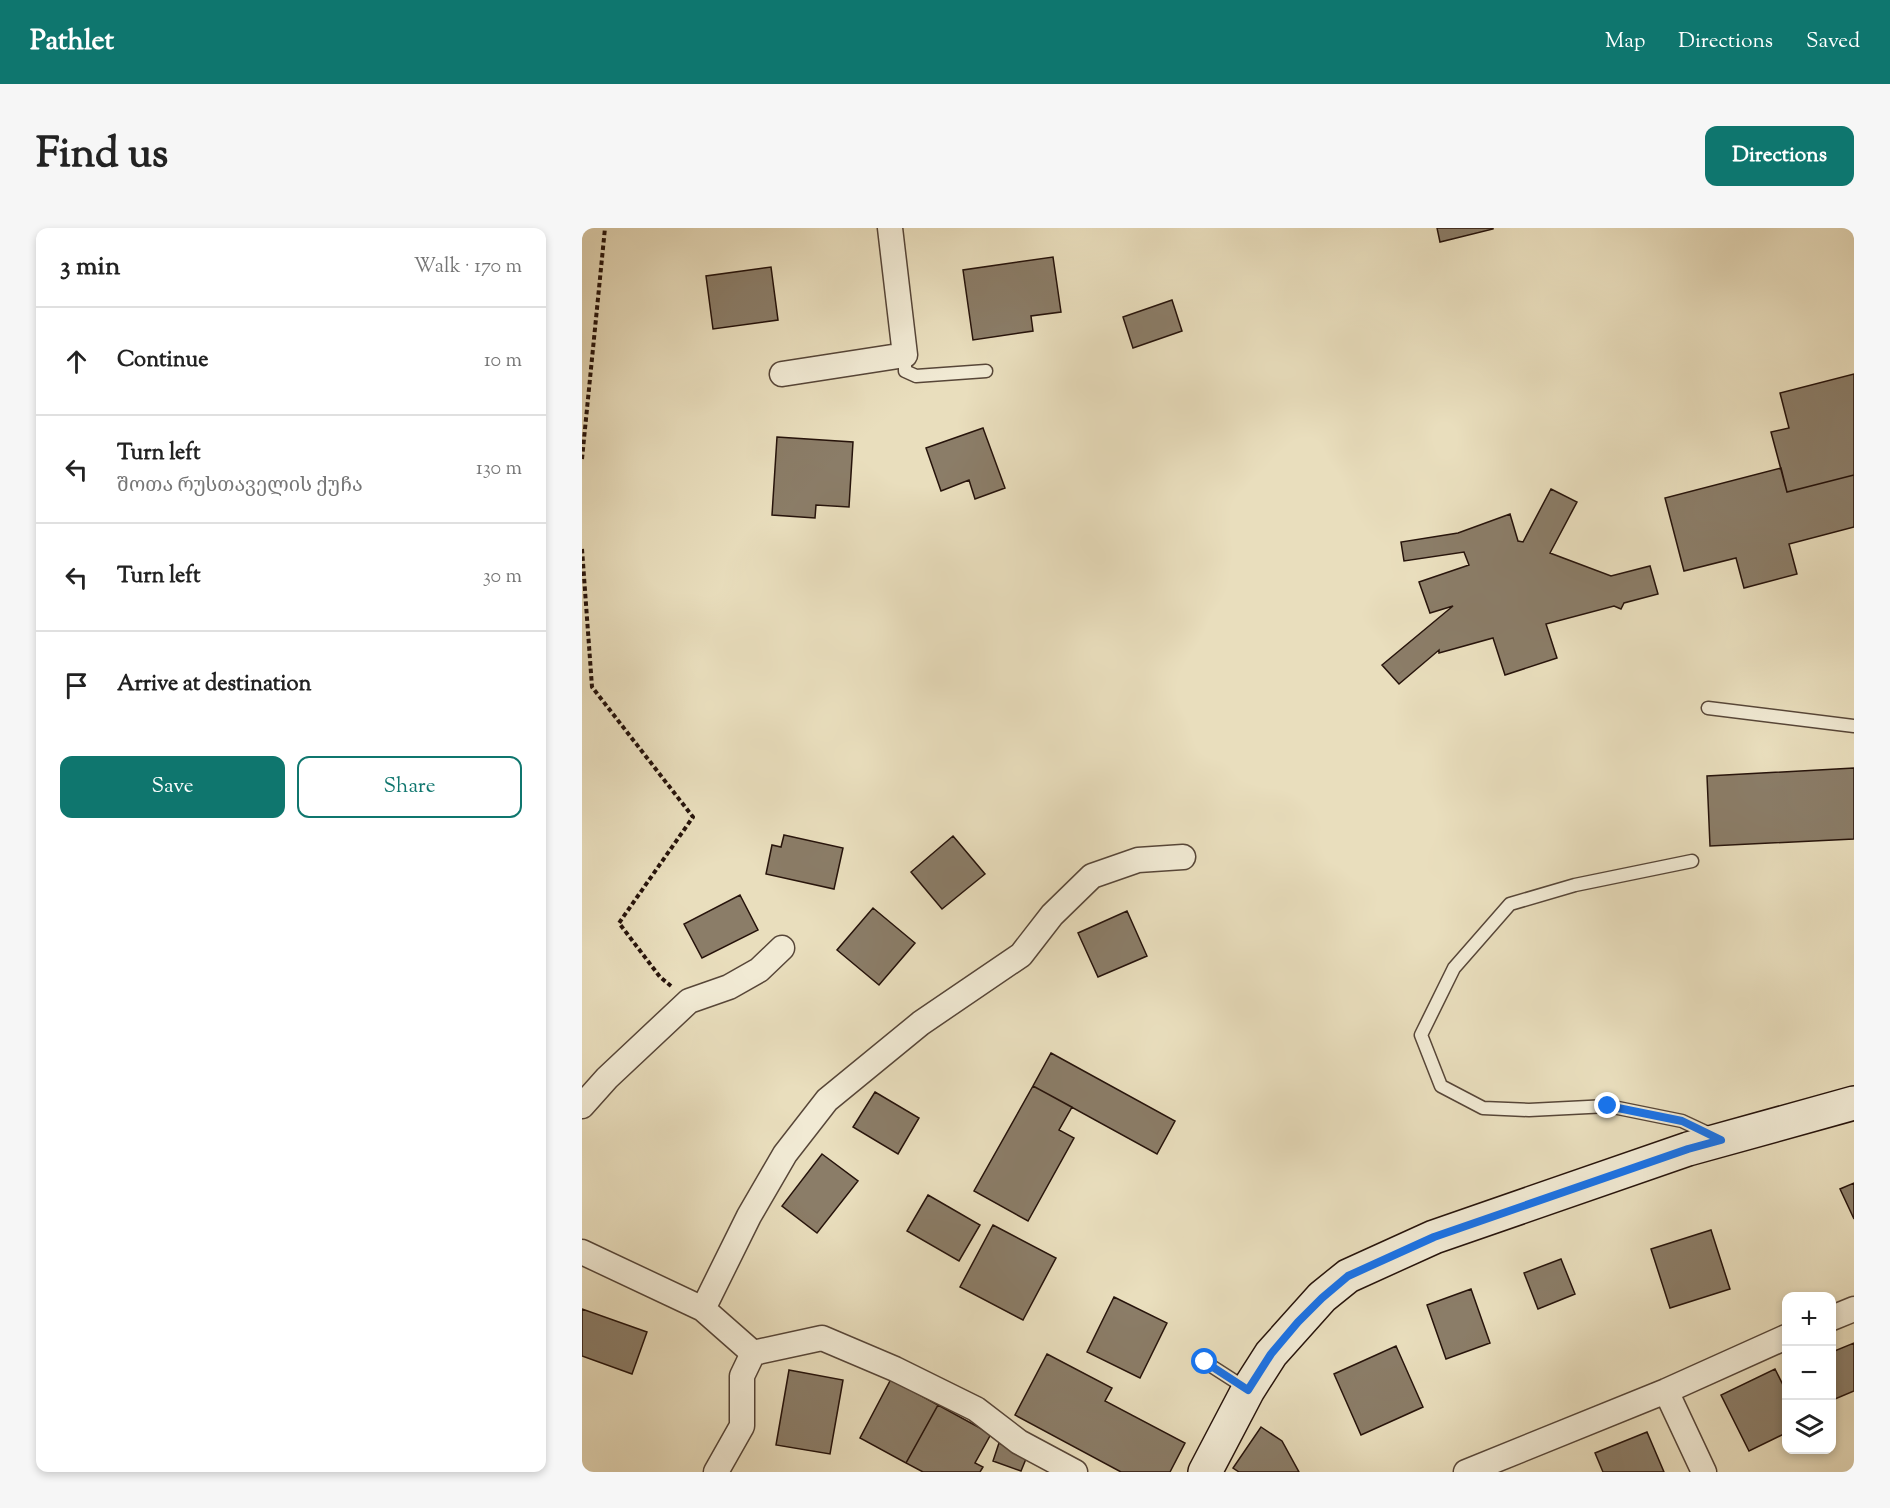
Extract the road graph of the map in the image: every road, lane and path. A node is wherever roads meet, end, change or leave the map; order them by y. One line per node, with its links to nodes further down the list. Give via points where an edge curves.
1 (605, 228): 6 (path)
2 (890, 228): 3 (street)
3 (905, 355): 4 (lane, via 905,371 916,376); 5 (street)
4 (986, 371)
5 (782, 374)
6 (582, 459)
7 (582, 549): 13 (path, via 592,687 693,816 619,923 660,976)
8 (1708, 708): 9 (lane)
9 (1854, 726)
10 (1183, 857): 18 (street, via 1138,860 1092,876 1052,915 1021,955 921,1023 827,1100 785,1154)
11 (1692, 861): 16 (lane, via 1575,885 1510,904 1454,968 1420,1035 1441,1086 1483,1108 1608,1106 1682,1121)
12 (782, 948): 13 (street, via 759,970 729,987)
13 (688, 1001): 15 (street)
14 (1854, 1103): 16 (main road)
15 (582, 1106)
16 (1721, 1140): 24 (main road, via 1434,1237 1348,1276 1298,1322)
17 (582, 1252): 18 (street)
18 (703, 1309): 22 (street)
19 (1854, 1309): 20 (street)
20 (1836, 1316)
21 (1782, 1339): 25 (street)
22 (753, 1353): 26 (street, via 742,1376 742,1426); 27 (street, via 822,1338 976,1409 1019,1442)
23 (1205, 1362): 24 (lane)
24 (1248, 1390): 28 (main road)
25 (1666, 1392): 29 (street); 30 (street)
26 (716, 1472)
27 (1075, 1472)
28 (1205, 1472)
29 (1466, 1472)
30 (1704, 1472)

